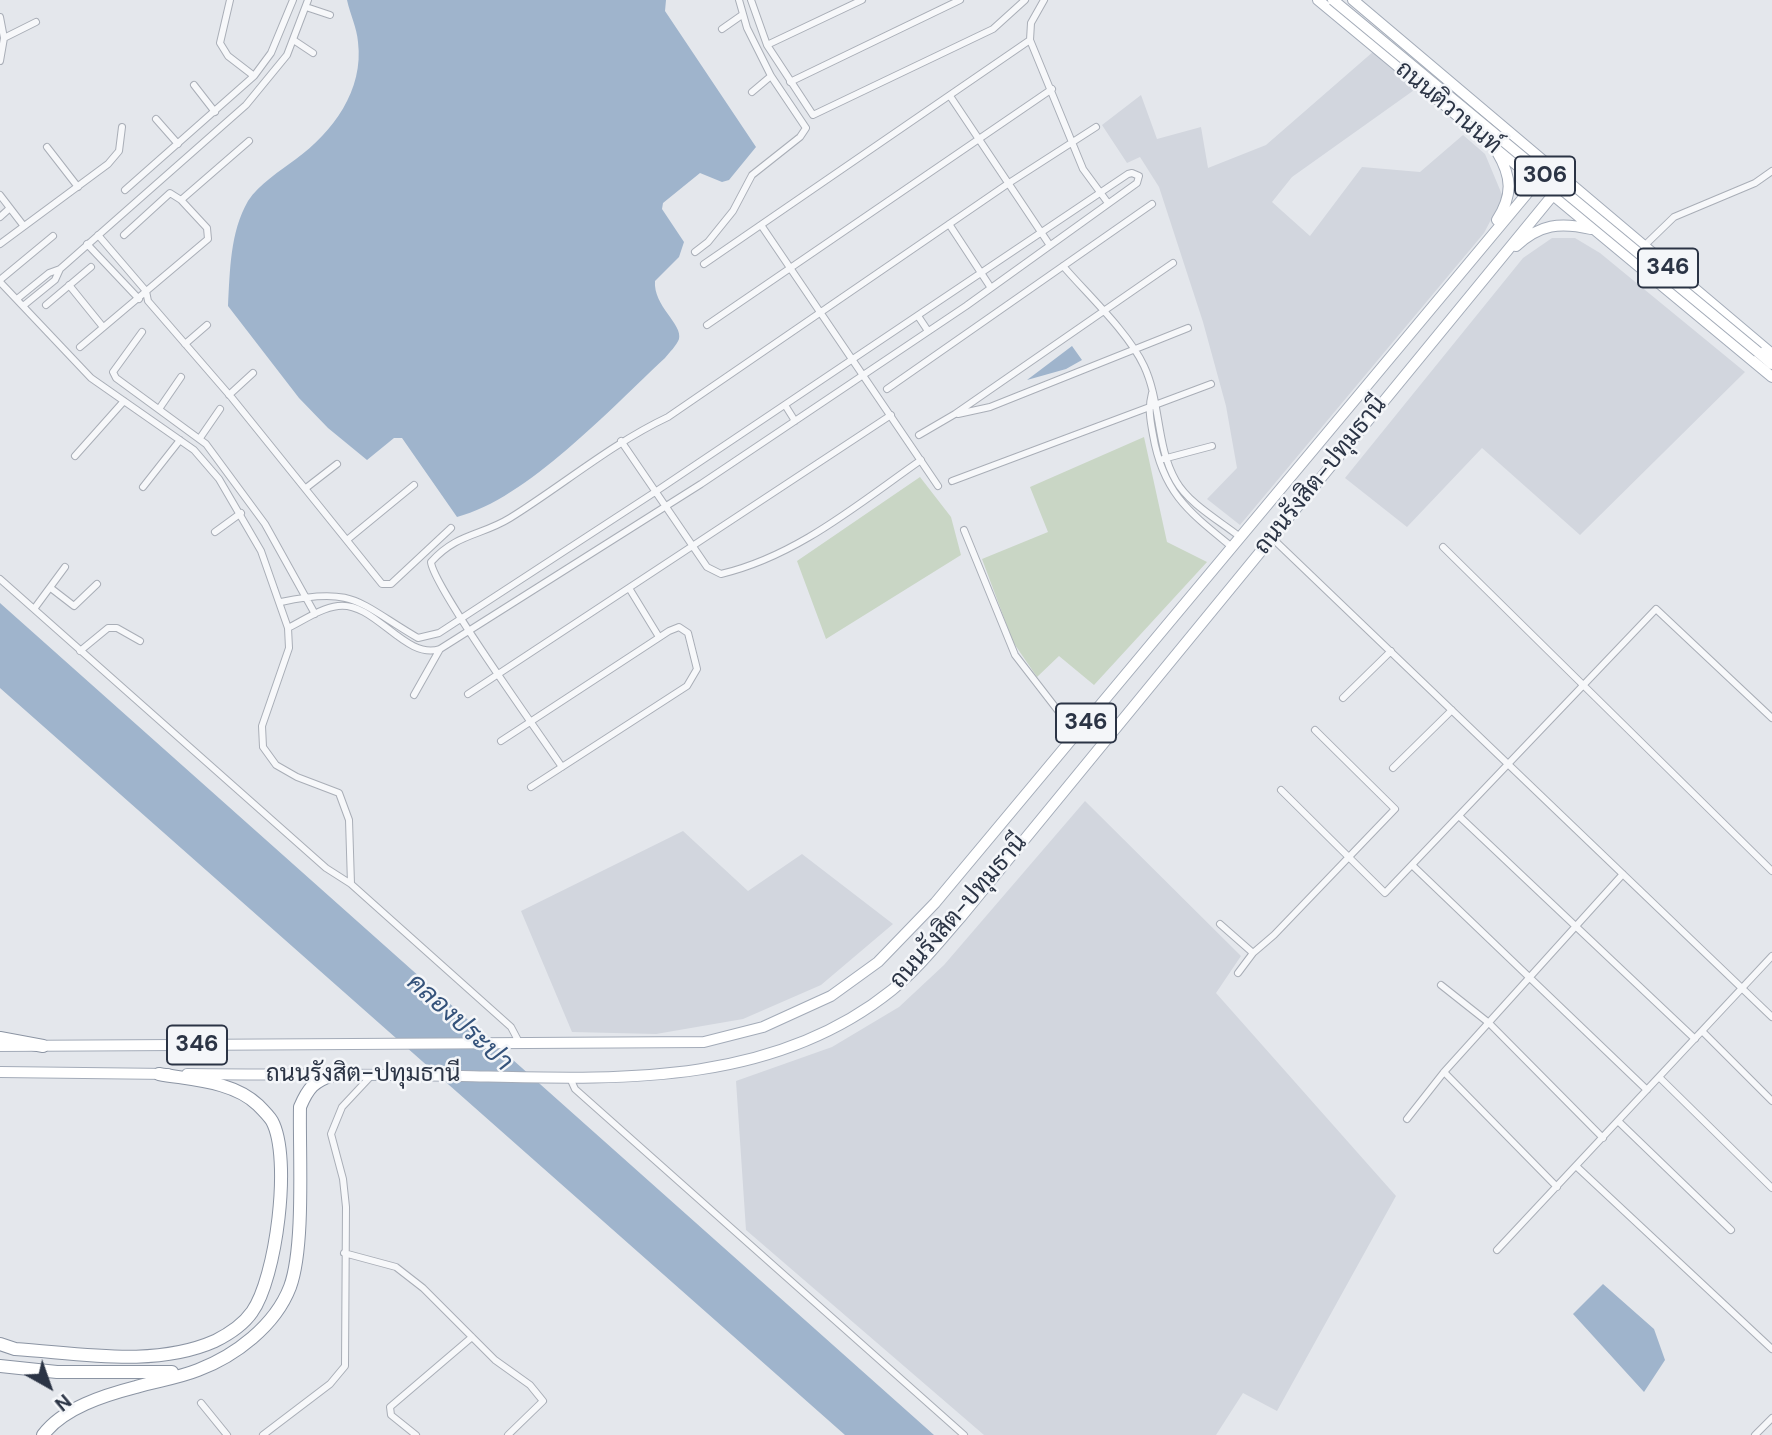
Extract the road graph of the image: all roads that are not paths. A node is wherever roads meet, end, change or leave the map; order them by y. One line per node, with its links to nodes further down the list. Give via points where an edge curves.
1 (230, 0): 25 (street, via 219,43)
2 (293, 0): 25 (street, via 271,53)
3 (738, 0): 15 (street)
4 (760, 0): 12 (street)
5 (862, 0): 22 (street)
6 (960, 0): 27 (street)
7 (1025, 0): 27 (street, via 993,29 820,113 808,112)
8 (1044, 0): 20 (street, via 1031,23)
9 (1318, 0): 34 (main road, ถนนติวานนท์ / 306)
10 (1333, 0): 105 (main road, 306, bridge)
11 (1353, 0): 32 (main road, ถนนติวานนท์ / 306)
12 (752, 2): 22 (street)
13 (307, 3): 14 (street); 21 (street)
14 (330, 15)
15 (742, 15): 18 (street); 26 (street)
16 (0, 18): 19 (street)
17 (36, 22): 19 (street)
18 (722, 29)
19 (4, 38): 24 (street)
20 (1030, 40): 29 (street); 31 (street)
21 (295, 41): 23 (street); 64 (street, via 246,105)
22 (767, 45): 27 (street)
23 (313, 53)
24 (0, 61)
25 (254, 76): 33 (street)
26 (771, 76): 30 (street); 71 (street, via 804,122 805,132 759,168 733,211)
27 (790, 82)
28 (194, 85): 33 (street)
29 (1052, 89): 38 (street); 40 (street)
30 (752, 92)
31 (950, 96): 38 (street); 61 (street)
32 (1471, 100): 34 (main road, via 1472,111); 44 (main road, ถนนติวานนท์ / 306)
33 (215, 112): 41 (street)
34 (1458, 116): 42 (main road, ถนนติวานนท์ / 306)
35 (156, 119): 41 (street)
36 (122, 127): 49 (street, via 119,152)
37 (1096, 127): 40 (street)
38 (980, 140): 48 (street); 79 (street)
39 (248, 141): 54 (street)
40 (1072, 144): 48 (street); 51 (street)
41 (178, 145): 50 (street)
42 (1493, 146): 47 (main road, ถนนติวานนท์ / 306); 72 (main road, 306, via 1507,172 1510,192)
43 (47, 147): 49 (street)
44 (1550, 166): 46 (main road, ถนนติวานนท์ / 346); 47 (main road, ถนนรังสิต-ปทุมธานี)
45 (1772, 171): 70 (street, via 1755,183 1674,217)
46 (1566, 179): 53 (main road, ถนนรังสิต-ปทุมธานี); 70 (main road, ถนนติวานนท์ / 346)
47 (1537, 182): 53 (main road, ถนนติวานนท์ / 346); 72 (main road, ถนนรังสิต-ปทุมธานี / 346)
48 (1009, 183): 59 (street); 63 (street)
49 (78, 187): 60 (street)
50 (125, 190)
51 (1101, 193): 55 (street); 55 (street, via 1128,174 1139,176 1137,183); 63 (street)
52 (0, 195): 57 (street)
53 (1553, 195): 62 (main road, ถนนติวานนท์ / 346); 80 (main road, ถนนรังสิต-ปทุมธานี / 346)
54 (181, 200): 66 (street, via 170,193); 85 (street, via 210,235)
55 (1108, 203): 69 (street)
56 (1152, 204): 75 (street)
57 (10, 208): 58 (street); 60 (street)
58 (0, 217)
59 (949, 224): 81 (street); 92 (street)
60 (23, 225): 67 (street)
61 (761, 225): 74 (street); 79 (street)
62 (1593, 230): 78 (main road, ถนนติวานนท์ / 346); 80 (main road, via 1559,224 1544,227)
63 (1041, 232): 69 (street); 81 (street)
64 (98, 235): 68 (street); 85 (street)
65 (53, 236): 82 (street)
66 (124, 236)
67 (0, 244)
68 (88, 244): 77 (street); 86 (street)
69 (1049, 244): 84 (street)
70 (1643, 247): 78 (main road, via 1636,260); 103 (main road, ถนนติวานนท์ / 346)
71 (695, 252)
72 (1475, 256): 144 (main road, ถนนรังสิต-ปทุมธานี / 346)
73 (1173, 262): 91 (street)
74 (704, 264)
75 (1063, 265): 91 (street); 111 (street)
76 (91, 267): 83 (street)
77 (60, 268): 87 (street); 90 (street, via 55,279)
78 (1640, 268): 109 (main road, ถนนติวานนท์ / 346)
79 (790, 270): 92 (street); 95 (street)
80 (1489, 270): 145 (main road, ถนนรังสิต-ปทุมธานี / 346)
81 (980, 273): 84 (street); 93 (street)
82 (0, 281): 87 (street)
83 (69, 285): 89 (street); 96 (street)
84 (991, 288): 98 (street)
85 (146, 291): 86 (street); 88 (street)
86 (137, 298): 88 (street); 96 (street)
87 (17, 299): 90 (street)
88 (148, 302): 100 (street)
89 (46, 304)
90 (23, 306): 114 (street, via 91,378)
91 (1102, 311): 102 (street); 120 (street)
92 (820, 312): 104 (street); 126 (street, via 668,417)
93 (918, 316): 98 (street); 104 (street)
94 (207, 325): 100 (street)
95 (707, 325)
96 (103, 327): 101 (street)
97 (1188, 328): 102 (street)
98 (928, 331): 107 (street)
99 (142, 332): 118 (street, via 114,375)
100 (185, 344): 113 (street)
101 (80, 347)
102 (1133, 348): 112 (street); 120 (street, via 990,407)
103 (1772, 354)
104 (853, 359): 107 (street); 116 (street)
105 (1772, 364)
106 (253, 373): 113 (street)
107 (863, 373): 121 (street); 122 (street)
108 (181, 377): 118 (street)
109 (1772, 377)
110 (1211, 384): 115 (street)
111 (887, 388)
112 (1152, 393): 115 (street); 117 (street)
113 (229, 395): 137 (street)
114 (124, 401): 125 (street); 128 (street)
115 (1157, 404): 117 (street); 129 (street)
116 (785, 405): 122 (street); 138 (street)
117 (1148, 407): 131 (street); 133 (street)
118 (159, 409): 124 (street)
119 (220, 409): 124 (street)
120 (955, 414): 123 (street)
121 (891, 415): 130 (street); 147 (street)
122 (795, 421): 139 (street)
123 (919, 435)
124 (200, 438): 155 (street, via 265,524)
125 (180, 440): 136 (street); 140 (street, via 219,479)
126 (621, 441): 138 (street); 161 (street, via 508,519 466,535 431,562)
127 (1212, 446): 129 (street)
128 (75, 456)
129 (1167, 459): 131 (street); 144 (street, via 1184,491)
130 (921, 460): 135 (street); 147 (street, via 789,550 754,566 716,574)
131 (1158, 460): 148 (street, via 1178,500)
132 (337, 464): 137 (street)
133 (952, 481)
134 (414, 485): 146 (street)
135 (938, 486)
136 (143, 487)
137 (306, 488): 146 (street)
138 (655, 492): 139 (street); 161 (street)
139 (665, 506): 147 (street); 163 (street)
140 (241, 513): 143 (street); 157 (street)
141 (450, 528): 146 (street, via 391,584 379,581)
142 (964, 530): 178 (street, via 1015,655)
143 (215, 532)
144 (1241, 537): 148 (main road, ถนนรังสิต-ปทุมธานี / 346)
145 (1271, 537): 160 (main road, ถนนรังสิต-ปทุมธานี / 346); 168 (street)
146 (347, 540)
147 (692, 547): 154 (street)
148 (1232, 547): 156 (main road, ถนนรังสิต-ปทุมธานี / 346)
149 (1443, 547): 170 (street)
150 (65, 567): 153 (street)
151 (0, 579): 158 (street)
152 (97, 584): 153 (street, via 74,606)
153 (52, 589): 158 (street)
154 (629, 589): 164 (street); 169 (street)
155 (304, 597): 157 (street); 159 (street); 161 (street, via 346,596 365,603 418,638 439,633)
156 (1188, 600): 160 (main road); 178 (main road, ถนนรังสิต-ปทุมธานี / 346)
157 (281, 602): 162 (street)
158 (34, 609): 167 (street)
159 (315, 614): 162 (street); 166 (street, via 347,606 365,612 410,644 424,650)
160 (1207, 615): 213 (main road, ถนนรังสิต-ปทุมธานี / 346, via 947,933 881,999 834,1028 747,1062 673,1075)
161 (462, 617): 163 (street)
162 (288, 628): 190 (street, via 289,648 262,726 263,747 276,765 339,793 349,820)
163 (471, 631): 166 (street); 169 (street)
164 (659, 637): 176 (street); 181 (street, via 679,627 688,633 696,659 694,677 676,694)
165 (139, 642): 167 (street, via 122,630 108,628)
166 (440, 649): 172 (street)
167 (80, 651): 190 (street, via 326,869)
168 (1391, 651): 173 (street); 174 (street)
169 (500, 674): 171 (street); 176 (street)
170 (1584, 683): 175 (street, via 1656,609); 180 (street); 188 (street)
171 (468, 694)
172 (414, 695)
173 (1343, 698)
174 (1452, 710): 180 (street); 182 (street)
175 (1772, 718)
176 (532, 722): 179 (street); 181 (street)
177 (1315, 730): 186 (street, via 1395,809)
178 (1076, 734): 204 (main road, ถนนรังสิต-ปทุมธานี / 346, via 896,944 863,974 811,1007 763,1027 704,1042)
179 (501, 741)
180 (1508, 762): 185 (street); 189 (street)
181 (562, 767): 183 (street)
182 (1393, 768)
183 (531, 787)
184 (1281, 790): 186 (street)
185 (1459, 816): 187 (street); 192 (street)
186 (1349, 858): 187 (street, via 1385,893); 193 (street)
187 (1412, 865): 196 (street)
188 (1772, 871)
189 (1623, 874): 192 (street); 198 (street)
190 (351, 884): 204 (street, via 511,1027)
191 (1220, 924): 193 (street)
192 (1577, 925): 196 (street); 203 (street)
193 (1253, 953): 195 (street)
194 (1772, 956): 198 (street)
195 (1238, 973)
196 (1530, 977): 200 (street); 214 (street)
197 (1441, 985): 200 (street)
198 (1742, 988): 199 (street); 201 (street)
199 (1772, 1017)
200 (1489, 1023): 208 (street); 218 (street)
201 (1702, 1031): 203 (street); 215 (street)
202 (0, 1038): 206 (highway)
203 (1695, 1039): 212 (street)
204 (516, 1045): 206 (main road, ถนนรังสิต-ปทุมธานี / 346)
205 (0, 1046): 206 (main road, ถนนรังสิต-ปทุมธานี / 346)
206 (43, 1046)
207 (0, 1072): 209 (main road, ถนนรังสิต-ปทุมธานี / 346)
208 (1444, 1072): 216 (street); 220 (street)
209 (159, 1074): 210 (main road, ถนนรังสิต-ปทุมธานี / 346); 226 (highway, via 246,1094 272,1121 282,1167 274,1254 252,1313 215,1340 159,1355 15,1349)
210 (333, 1075): 211 (main road, ถนนรังสิต-ปทุมธานี / 346); 228 (highway, via 316,1080 300,1107 296,1256 290,1287 256,1336)
211 (373, 1075): 213 (main road, ถนนรังสิต-ปทุมธานี / 346); 224 (street, via 342,1107 331,1134 345,1198)
212 (1659, 1077): 214 (street); 221 (street)
213 (570, 1078): 237 (street, via 575,1089)
214 (1647, 1090): 217 (street)
215 (1772, 1101)
216 (1407, 1119)
217 (1618, 1121): 218 (street); 222 (street)
218 (1602, 1138): 219 (street)
219 (1576, 1166): 220 (street); 227 (street)
220 (1557, 1187): 223 (street)
221 (1772, 1188)
222 (1731, 1230)
223 (1497, 1250)
224 (344, 1252): 225 (street, via 396,1267); 234 (street, via 345,1366 330,1384)
225 (472, 1337): 235 (street, via 390,1407 391,1415); 236 (street, via 543,1401)
226 (0, 1344)
227 (1772, 1349)
228 (207, 1365): 229 (highway, via 179,1372 137,1373); 232 (highway, via 108,1394 70,1413)
229 (0, 1366)
230 (201, 1403): 233 (street)
231 (1772, 1418): 238 (street)
232 (43, 1435)
233 (227, 1435)
234 (263, 1435)
235 (416, 1435)
236 (508, 1435)
237 (964, 1435)
238 (1755, 1435)

